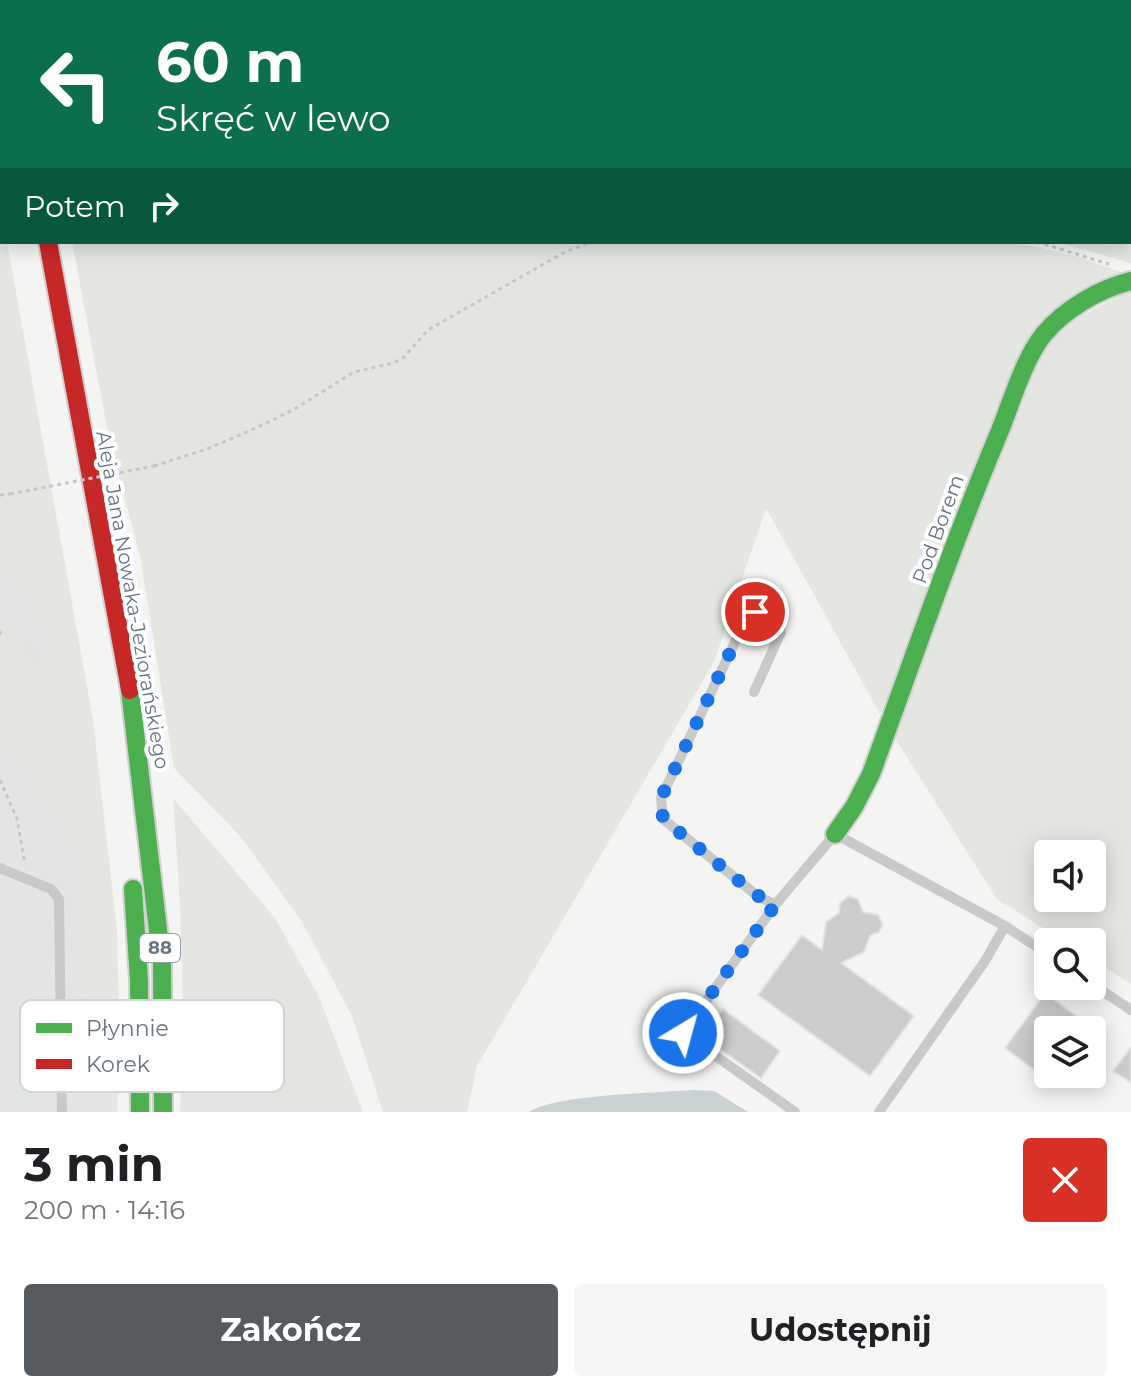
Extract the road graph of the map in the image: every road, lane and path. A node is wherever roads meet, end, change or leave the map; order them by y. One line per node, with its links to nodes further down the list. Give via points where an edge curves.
1 (30, 244): 8 (main road, Aleja Jana Nowaka-Jeziorańskiego)
2 (48, 244): 25 (main road, Aleja Jana Nowaka-Jeziorańskiego / 88, via 129,679)
3 (586, 244): 7 (path, bridge, via 428,330 403,358 354,372 293,410 207,449 154,466)
4 (1047, 244): 5 (path)
5 (1116, 267)
6 (1131, 281): 15 (main road, Pod Borem, via 1096,294 1043,336 1031,356 871,774)
7 (0, 495)
8 (80, 517)
9 (88, 562): 14 (main road, Aleja Jana Nowaka-Jeziorańskiego, via 107,661)
10 (0, 631): 11 (path)
11 (0, 639)
12 (754, 692): 19 (lane, via 781,632 778,619 767,613 755,612 746,619 661,798 663,819)
13 (0, 780): 18 (path, via 17,819)
14 (128, 834)
15 (835, 834): 19 (lane); 20 (lane)
16 (0, 868): 18 (lane)
17 (132, 877): 24 (main road, 88)
18 (28, 879): 23 (lane, via 51,889 59,899)
19 (775, 905): 33 (lane, via 683,1033)
20 (1005, 926): 21 (lane); 34 (lane)
21 (1034, 945)
22 (1106, 993): 26 (lane)
23 (60, 1000)
24 (139, 1000)
25 (162, 1000)
26 (1131, 1010)
27 (62, 1092): 30 (lane)
28 (140, 1092): 31 (main road, 88)
29 (163, 1092): 32 (main road, Aleja Jana Nowaka-Jeziorańskiego / 88)
30 (62, 1112)
31 (140, 1112)
32 (163, 1112)
33 (795, 1112)
34 (879, 1112)

